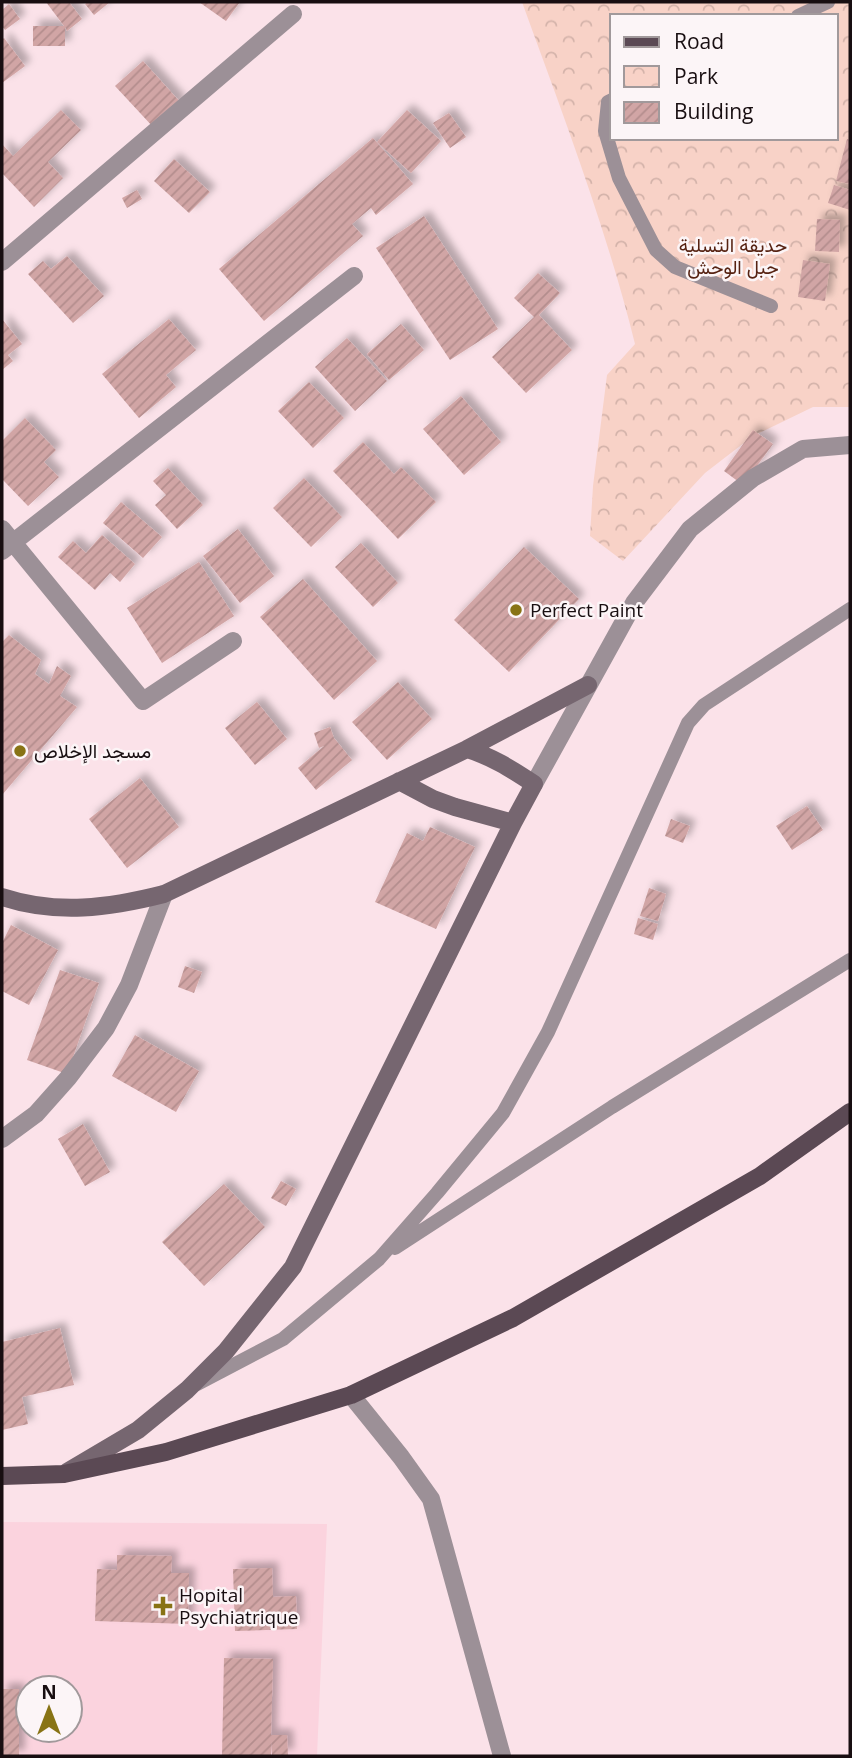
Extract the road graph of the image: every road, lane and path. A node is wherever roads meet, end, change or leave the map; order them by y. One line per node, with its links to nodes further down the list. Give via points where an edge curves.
1 (828, 2): 3 (lane)
2 (293, 14): 5 (street)
3 (802, 14)
4 (610, 101): 7 (lane, via 605,131 619,178 656,250 675,267)
5 (2, 262)
6 (354, 276): 9 (street)
7 (771, 306)
8 (850, 445): 12 (street, via 803,449 753,478 690,529 634,603)
9 (5, 541): 11 (street, via 143,701)
10 (850, 608): 22 (lane, via 704,705 688,723 548,1032 503,1113)
11 (233, 641)
12 (588, 685): 13 (street); 15 (street)
13 (467, 749): 14 (street); 15 (street, via 489,756)
14 (399, 781): 16 (street, via 433,799); 17 (street)
15 (534, 784): 16 (street)
16 (513, 822): 23 (street, via 293,1266 226,1351)
17 (164, 894): 18 (street, via 76,909 26,905); 21 (street, via 129,985 106,1028 36,1114)
18 (2, 897)
19 (850, 960): 22 (lane)
20 (850, 1112): 24 (main road, via 760,1176 513,1318)
21 (2, 1139)
22 (379, 1259): 23 (lane, via 283,1339)
23 (187, 1390): 25 (street, via 138,1430)
24 (351, 1395): 25 (main road, via 166,1452); 27 (street, via 431,1499)
25 (64, 1474): 26 (main road)
26 (2, 1476)
27 (502, 1756)

